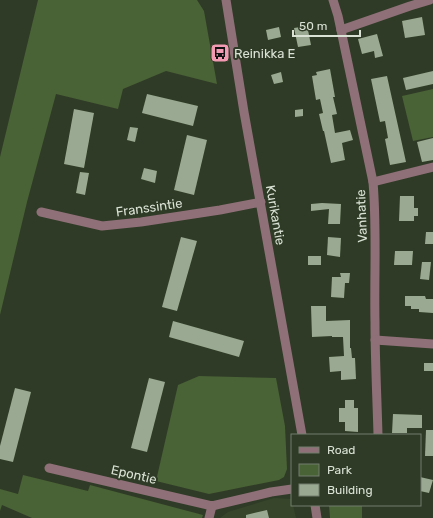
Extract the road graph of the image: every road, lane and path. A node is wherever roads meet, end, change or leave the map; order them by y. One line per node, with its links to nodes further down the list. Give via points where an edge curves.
1 (226, 0): 7 (street, Kurikantie)
2 (333, 0): 4 (street, Vanhatie)
3 (430, 0): 4 (street)
4 (341, 30): 6 (street, Vanhatie)
5 (433, 167): 6 (street)
6 (373, 182): 9 (street, Vanhatie)
7 (261, 202): 8 (street, Franssintie, via 102,226); 11 (street, Kurikantie)
8 (41, 212)
9 (375, 340): 10 (street); 12 (street, Vanhatie)
10 (433, 344)
11 (302, 434)
12 (378, 434)
13 (49, 468): 15 (street, Epontie)
14 (291, 489): 15 (street)
15 (212, 506): 17 (street)
16 (314, 506): 18 (street)
17 (209, 518)
18 (317, 518)

